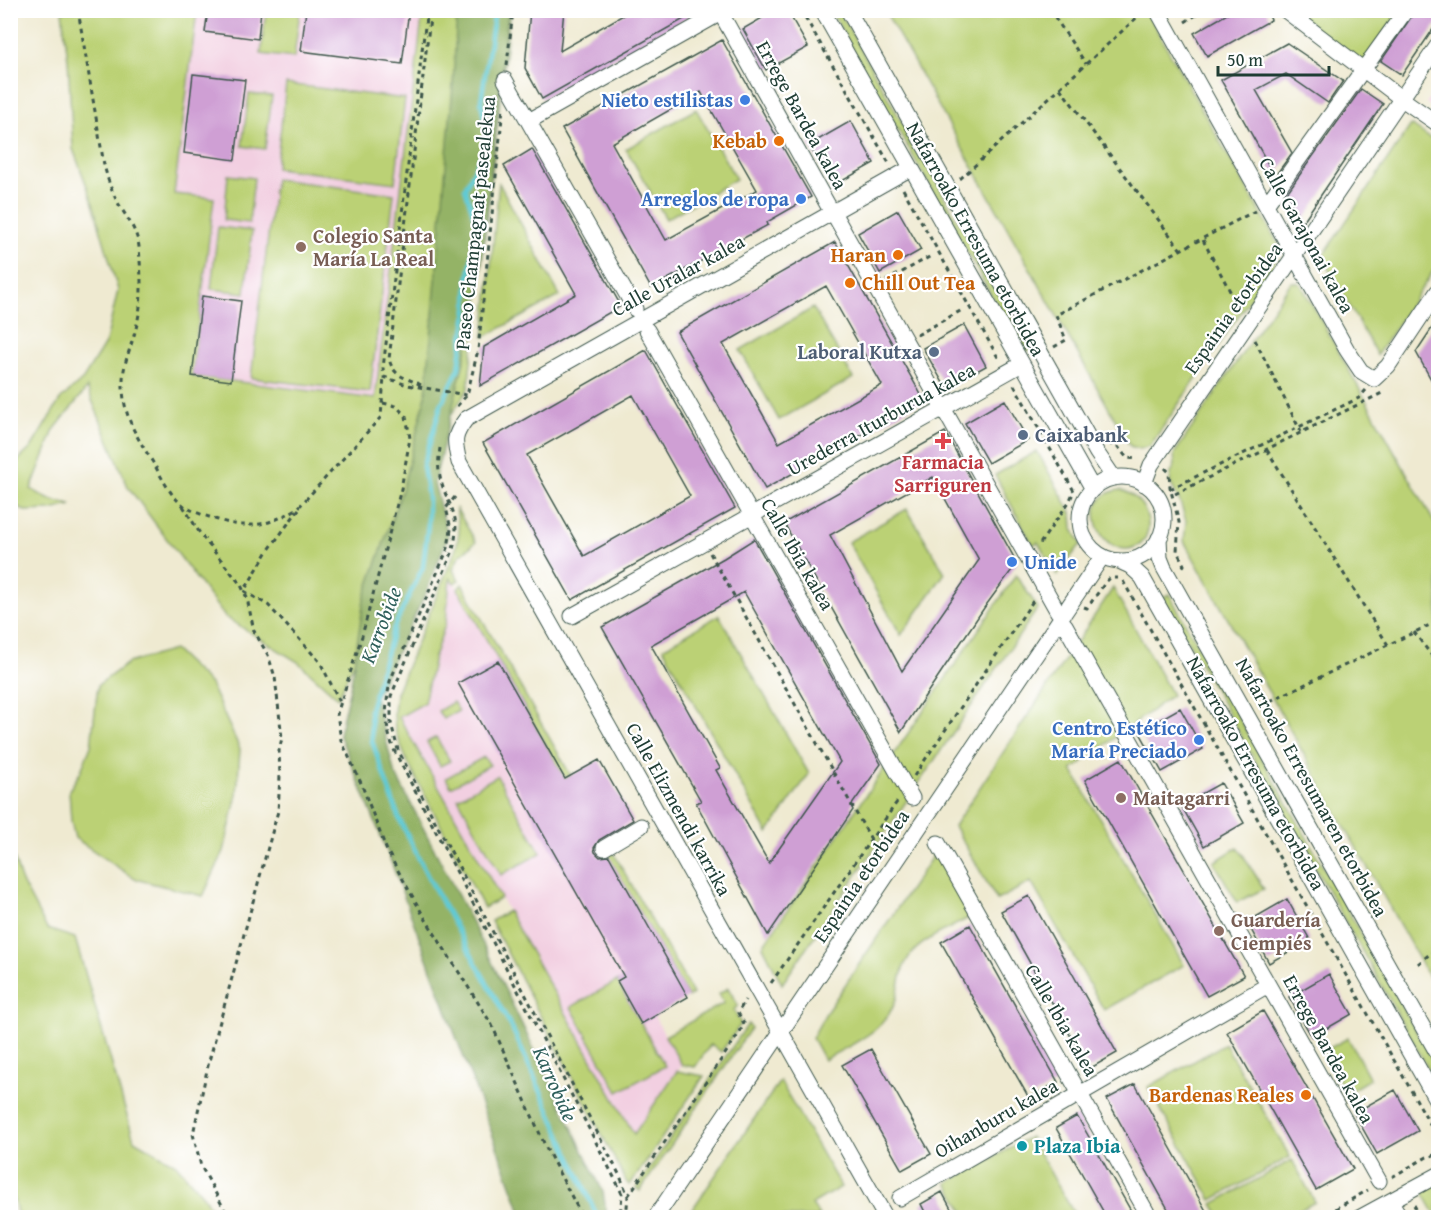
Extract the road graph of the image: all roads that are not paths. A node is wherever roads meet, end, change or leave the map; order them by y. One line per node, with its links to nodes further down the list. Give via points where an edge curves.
1 (822, 10): 13 (street, Nafarroako Erresuma etorbidea)
2 (848, 10): 22 (street, Nafarroako Erresuma etorbidea)
3 (1157, 10): 14 (street, Calle Garajonai kalea)
4 (1285, 10): 8 (street)
5 (1406, 10): 8 (street)
6 (722, 12): 11 (street); 20 (street, Errege Bardea kalea)
7 (1438, 45): 10 (street, Espainia etorbidea)
8 (1364, 70): 10 (street); 14 (street)
9 (506, 80): 11 (street)
10 (1402, 99): 12 (street); 15 (street, Espainia etorbidea)
11 (529, 121): 17 (street)
12 (1438, 124)
13 (911, 168): 19 (street, Nafarroako Erresuma etorbidea); 21 (street, Calle Uralar kalea)
14 (1263, 207): 15 (street, Calle Garajonai kalea)
15 (1295, 256): 16 (street, Calle Garajonai kalea, via 1349,353 1361,371 1374,379 1388,366); 23 (street, Espainia etorbidea, via 1151,465)
16 (1438, 291)
17 (635, 309)
18 (647, 330): 25 (street, Calle Ibia kalea)
19 (1022, 364): 20 (street, Urederra Iturburua kalea); 24 (street, Nafarroako Erresuma etorbidea)
20 (943, 408): 25 (street, Urederra Iturburua kalea); 34 (street, Errege Bardea kalea)
21 (460, 416): 35 (street, Calle Elizmendi karrika, via 454,443 459,462)
22 (1114, 478): 23 (street, via 1135,479); 24 (street)
23 (1144, 484): 26 (street, via 1162,506 1164,520)
24 (1093, 489): 27 (street, via 1080,512 1080,525 1091,549)
25 (752, 515): 29 (street, Urederra Iturburua kalea); 30 (street, Calle Ibia kalea)
26 (1159, 538): 28 (street, via 1147,554); 36 (street, Nafarroako Erresumaren etorbidea, via 1164,568)
27 (1102, 557): 28 (street); 35 (street, Espainia etorbidea)
28 (1119, 561): 38 (street, via 1142,577)
29 (572, 616)
30 (909, 793)
31 (641, 826): 33 (street, Calle Elizmendi karrika)
32 (938, 843): 37 (street, Calle Ibia kalea)
33 (604, 848)
34 (1268, 985): 37 (street, Oihanburu kalea); 40 (street, Errege Bardea kalea)
35 (781, 1032): 42 (street, Espainia etorbidea); 43 (street, Calle Elizmendi karrika)
36 (1438, 1054)
37 (1080, 1094): 41 (street, Oihanburu kalea); 44 (street, Calle Ibia kalea)
38 (1438, 1103)
39 (1438, 1175): 45 (street)
40 (1385, 1196)
41 (900, 1198)
42 (655, 1218)
43 (886, 1218)
44 (1150, 1218)
45 (1359, 1218)

